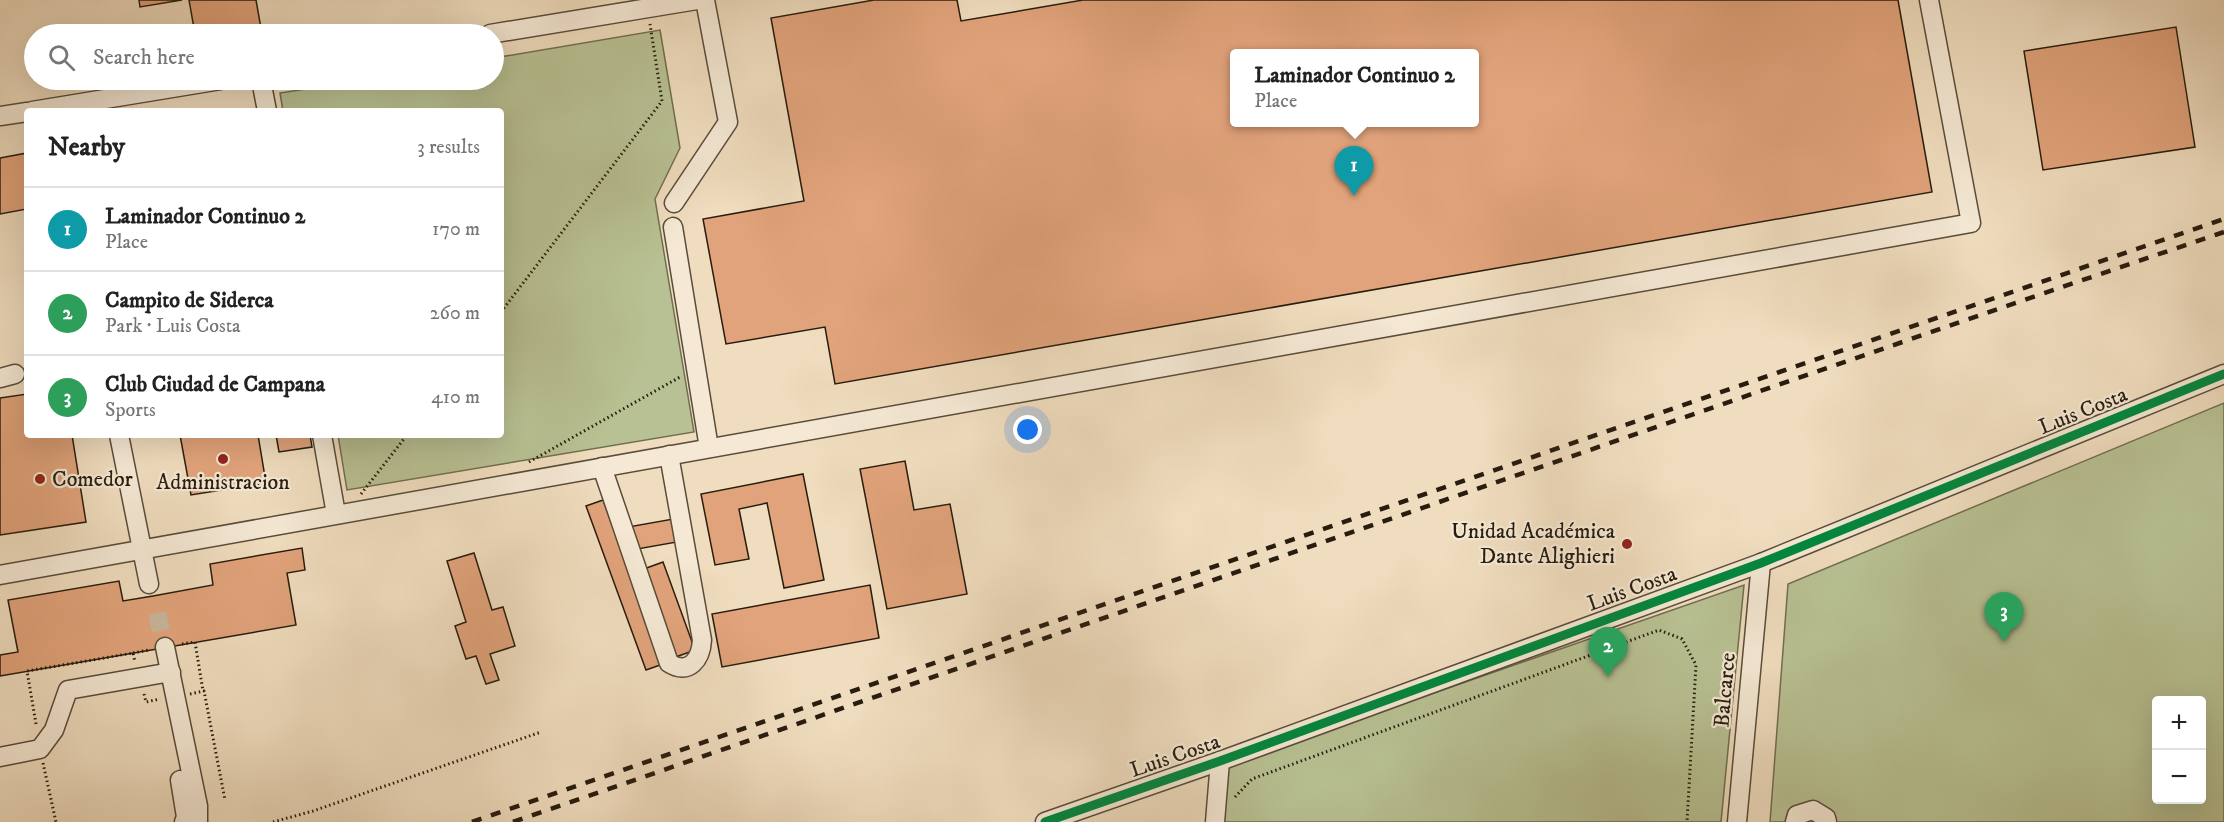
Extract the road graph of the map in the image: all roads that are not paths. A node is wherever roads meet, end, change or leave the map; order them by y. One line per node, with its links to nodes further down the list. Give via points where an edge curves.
1 (697, 0): 4 (street)
2 (705, 0): 12 (street, via 728,122)
3 (1929, 0): 17 (street, via 1971,223)
4 (504, 32)
5 (179, 90): 7 (street)
6 (263, 90): 9 (street)
7 (120, 104): 8 (street)
8 (70, 108)
9 (266, 108)
10 (24, 112): 11 (street)
11 (0, 116)
12 (674, 203)
13 (673, 227): 17 (street)
14 (2224, 374): 22 (street, Luis Costa)
15 (120, 438): 21 (street)
16 (323, 438): 20 (street)
17 (709, 448): 18 (street)
18 (669, 455): 19 (street); 19 (street, via 702,640 696,662 684,667 669,663)
19 (602, 467): 20 (street)
20 (341, 513): 21 (street)
21 (142, 552): 23 (street); 24 (street)
22 (1761, 563): 29 (street, Luis Costa); 34 (street, Balcarce)
23 (0, 575)
24 (149, 584)
25 (165, 647): 26 (street)
26 (165, 673): 27 (street); 28 (street, via 68,690 54,730 40,749)
27 (169, 698): 30 (street, via 185,804); 31 (street, via 198,806)
28 (0, 757)
29 (1220, 761): 32 (street, Luis Costa); 33 (street)
30 (184, 822)
31 (198, 822)
32 (1046, 822)
33 (1215, 822)
34 (1737, 822)
35 (1795, 822): 36 (street, via 1797,815 1813,810)
36 (1827, 822)

